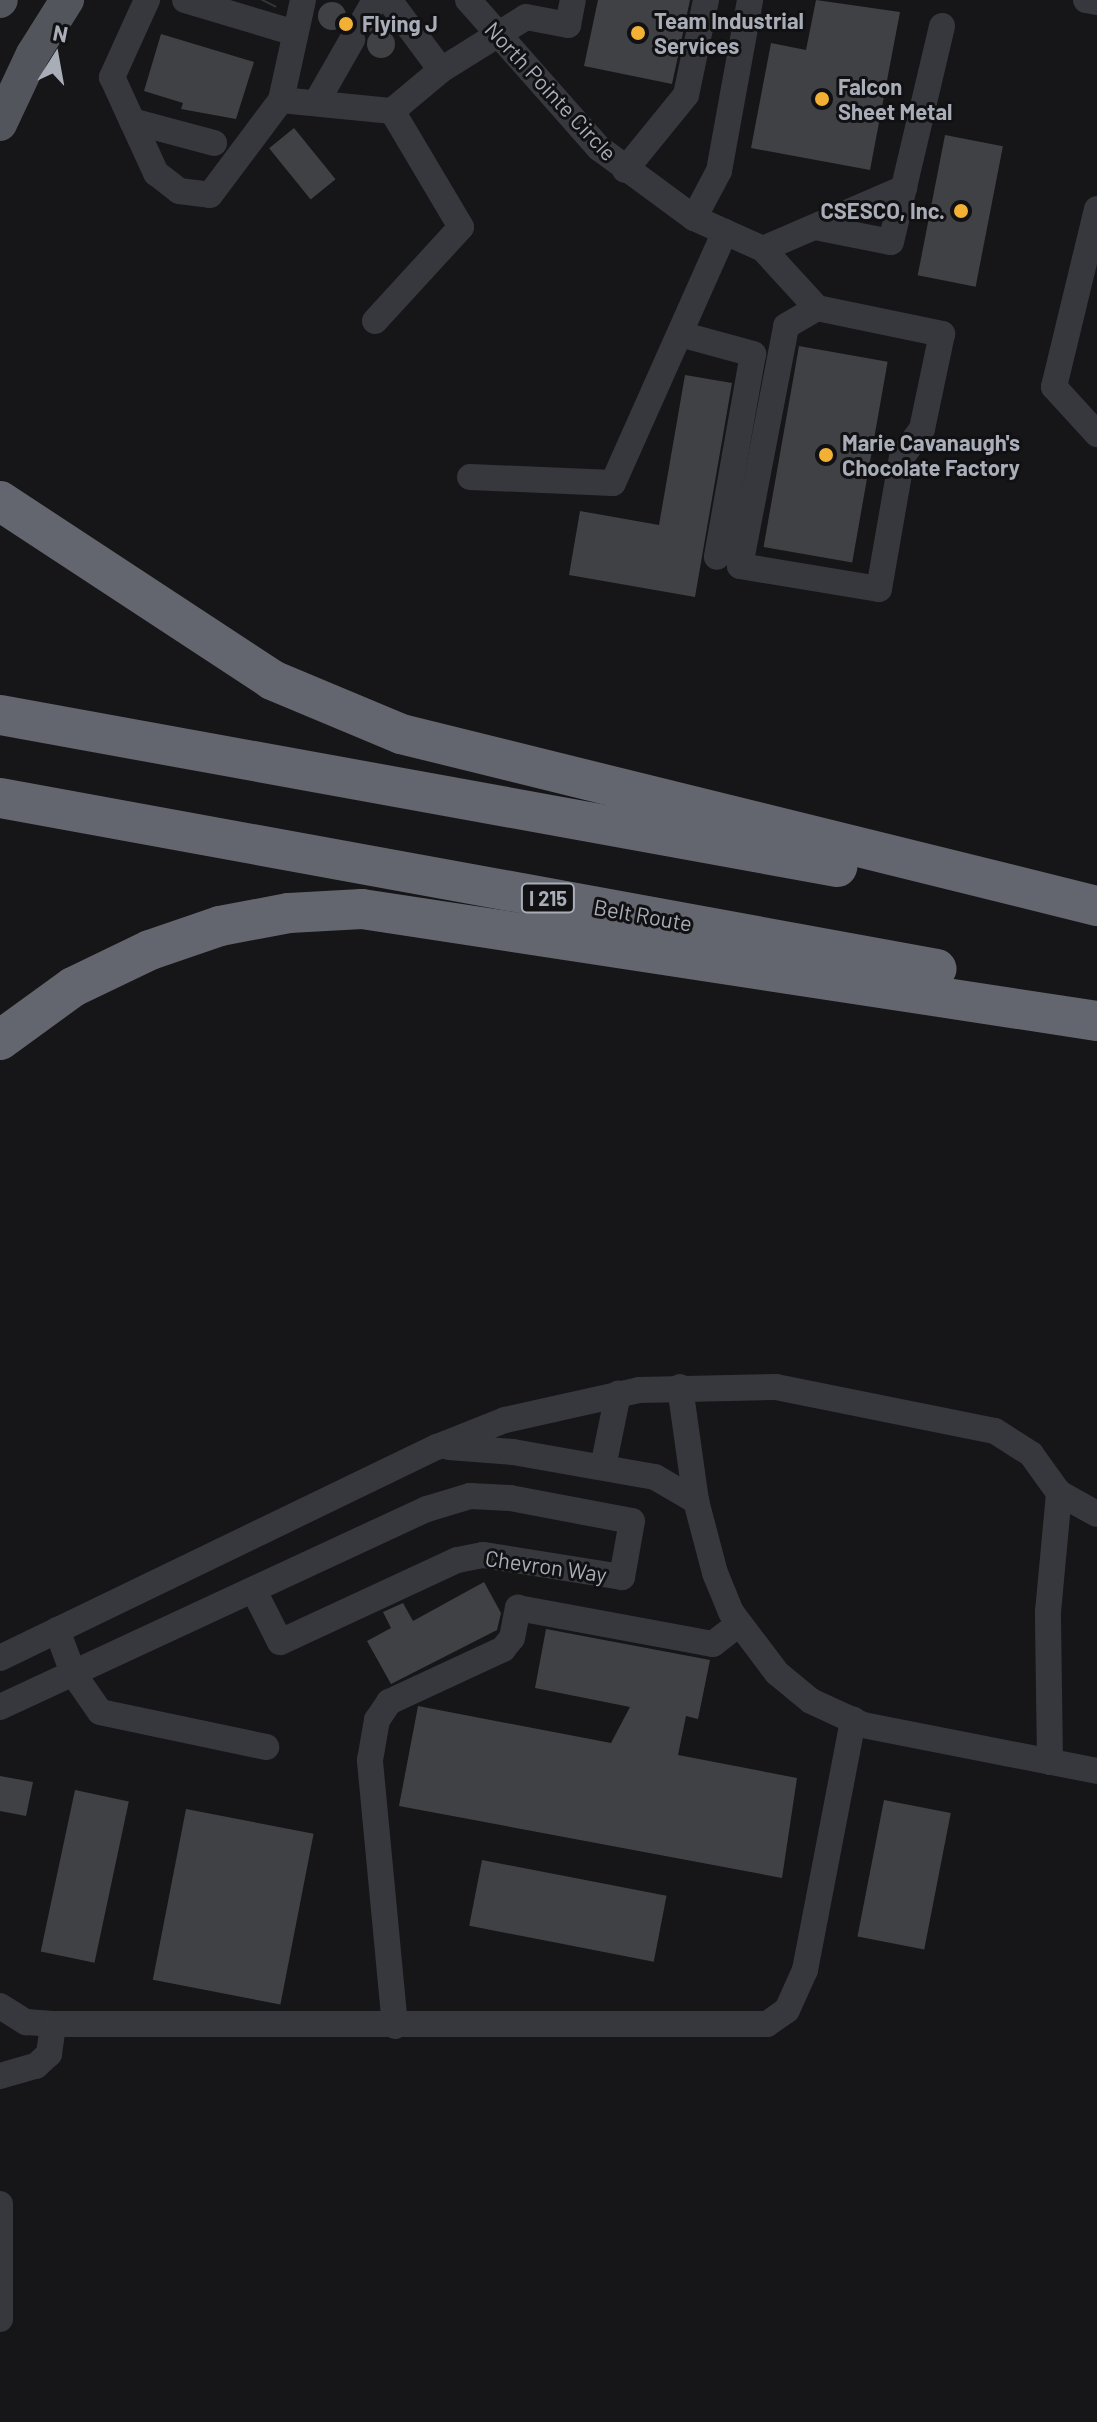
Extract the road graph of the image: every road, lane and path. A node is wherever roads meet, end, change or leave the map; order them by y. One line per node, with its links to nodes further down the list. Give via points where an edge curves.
1 (67, 0): 22 (main road, via 33,54)
2 (147, 0): 21 (street, via 112,77)
3 (303, 0): 15 (street)
4 (389, 0): 17 (street)
5 (468, 0): 16 (street, North Pointe Circle)
6 (573, 0): 12 (street, via 568,25)
7 (706, 0): 24 (street, via 686,95)
8 (750, 0): 27 (street, via 719,171)
9 (1086, 0): 10 (street)
10 (1097, 2)
11 (221, 5): 15 (street)
12 (527, 9): 16 (street)
13 (363, 20): 19 (street)
14 (942, 26): 25 (street)
15 (295, 33): 18 (street)
16 (498, 35): 17 (street); 24 (street, North Pointe Circle, via 564,111)
17 (441, 70): 20 (street)
18 (281, 100): 19 (street); 21 (street, via 210,195 179,191 156,173)
19 (316, 103): 20 (street)
20 (392, 111): 32 (street, via 461,227)
21 (132, 121): 23 (street)
22 (0, 124)
23 (214, 143)
24 (625, 170): 27 (street, North Pointe Circle)
25 (904, 188): 28 (street); 28 (street, via 891,242)
26 (1097, 209): 34 (street, via 1054,387)
27 (694, 218): 29 (street, North Pointe Circle)
28 (815, 227): 30 (street)
29 (725, 232): 30 (street, North Pointe Circle); 33 (street)
30 (763, 249): 31 (street)
31 (817, 308): 31 (street, via 942,334 922,429 902,457 879,589 740,566 786,326)
32 (375, 321)
33 (680, 334): 35 (street, via 613,483); 37 (street, via 753,354)
34 (1097, 434)
35 (470, 477)
36 (0, 501): 40 (highway, via 272,680 361,719 454,750)
37 (717, 557)
38 (0, 715): 41 (highway)
39 (0, 798): 42 (highway, Belt Route / I 215)
40 (1097, 906)
41 (1097, 914)
42 (1097, 998)
43 (1097, 1021): 44 (highway, via 362,909 289,913 220,926 150,950 73,987)
44 (0, 1040)
45 (680, 1387): 46 (street); 49 (street, via 776,1387 995,1431 1031,1454); 50 (street)
46 (618, 1394): 47 (street, via 505,1420); 48 (street)
47 (437, 1447): 48 (street, via 513,1452); 54 (street)
48 (603, 1467): 50 (street, via 655,1477)
49 (1059, 1493): 51 (street); 60 (street, via 1048,1612)
50 (696, 1501): 53 (street, via 715,1573)
51 (1097, 1514)
52 (254, 1591): 52 (street, Chevron Way, via 427,1509 470,1496 524,1500 632,1521 622,1577 470,1557 280,1642); 56 (street, Chevron Way)
53 (739, 1624): 58 (street, via 777,1673 811,1701); 65 (street, via 713,1644 518,1608 512,1638 503,1649 389,1702 377,1720 370,1760)
54 (57, 1630): 55 (street); 56 (street)
55 (0, 1658)
56 (73, 1673): 57 (street, Chevron Way); 59 (street, via 100,1712)
57 (0, 1707)
58 (853, 1720): 60 (street); 65 (street, via 805,1970 787,2010 767,2024)
59 (266, 1747)
60 (1050, 1762): 61 (street)
61 (1097, 1771)
62 (0, 2006): 63 (street)
63 (13, 2023): 64 (street)
64 (53, 2024): 65 (street); 66 (street, via 49,2054 36,2066)
65 (395, 2026)
66 (0, 2076)
67 (0, 2204): 68 (street)
68 (0, 2319)

